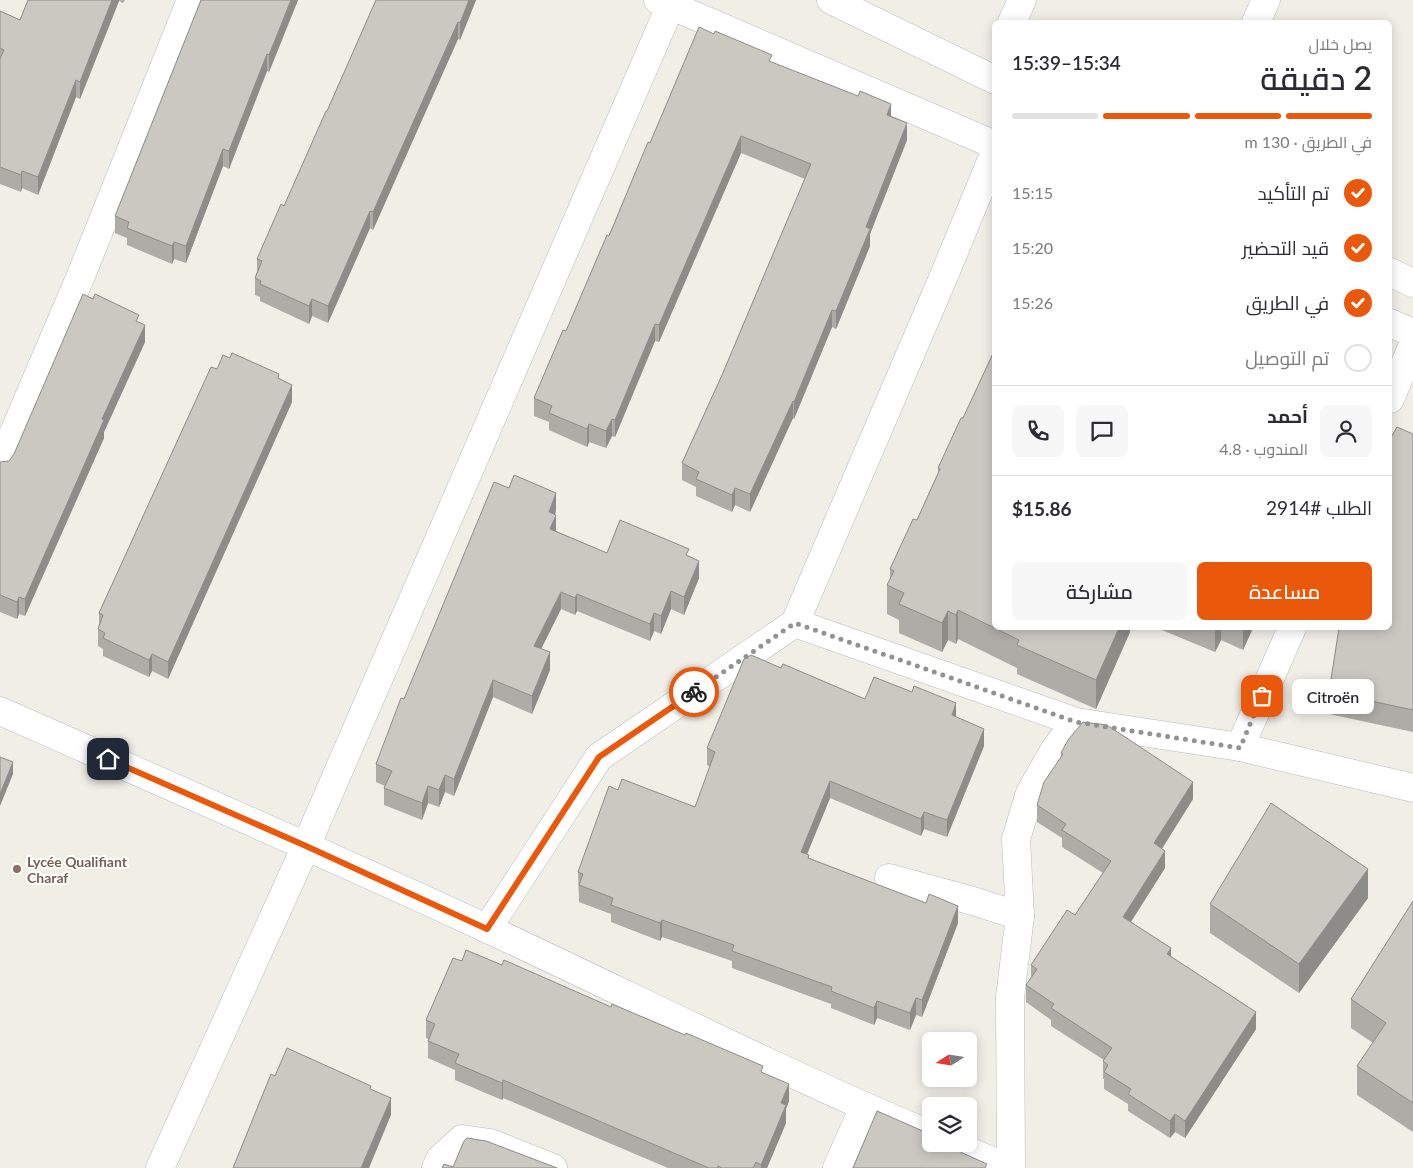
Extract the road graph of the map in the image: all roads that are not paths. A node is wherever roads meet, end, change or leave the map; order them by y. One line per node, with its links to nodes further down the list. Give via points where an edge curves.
1 (191, 0): 18 (street, via 82,274)
2 (831, 0): 6 (street)
3 (1022, 0): 7 (street)
4 (1266, 0): 8 (street)
5 (667, 2): 10 (street); 25 (street)
6 (866, 8): 9 (street)
7 (1013, 20)
8 (1257, 20)
9 (992, 71)
10 (992, 144)
11 (992, 159): 19 (street)
12 (1392, 273): 13 (street)
13 (1413, 283)
14 (1392, 324): 15 (street)
15 (1413, 333)
16 (1413, 346): 17 (street)
17 (1392, 394)
18 (0, 465)
19 (795, 623): 22 (street); 28 (street, via 599,757)
20 (1291, 630): 23 (street)
21 (0, 712): 25 (street)
22 (1076, 722): 23 (street); 27 (street, via 1055,749 1030,793 1016,839)
23 (1240, 748): 24 (street)
24 (1413, 788)
25 (306, 846): 28 (street); 32 (street)
26 (889, 878): 27 (street)
27 (1020, 916): 36 (street, via 1010,997)
28 (487, 929): 29 (street)
29 (864, 1107): 30 (street); 35 (street)
30 (922, 1131)
31 (970, 1152): 36 (street)
32 (160, 1168)
33 (436, 1168): 34 (street, via 440,1159 462,1139 490,1143)
34 (553, 1168)
35 (837, 1168)
36 (1009, 1168)

